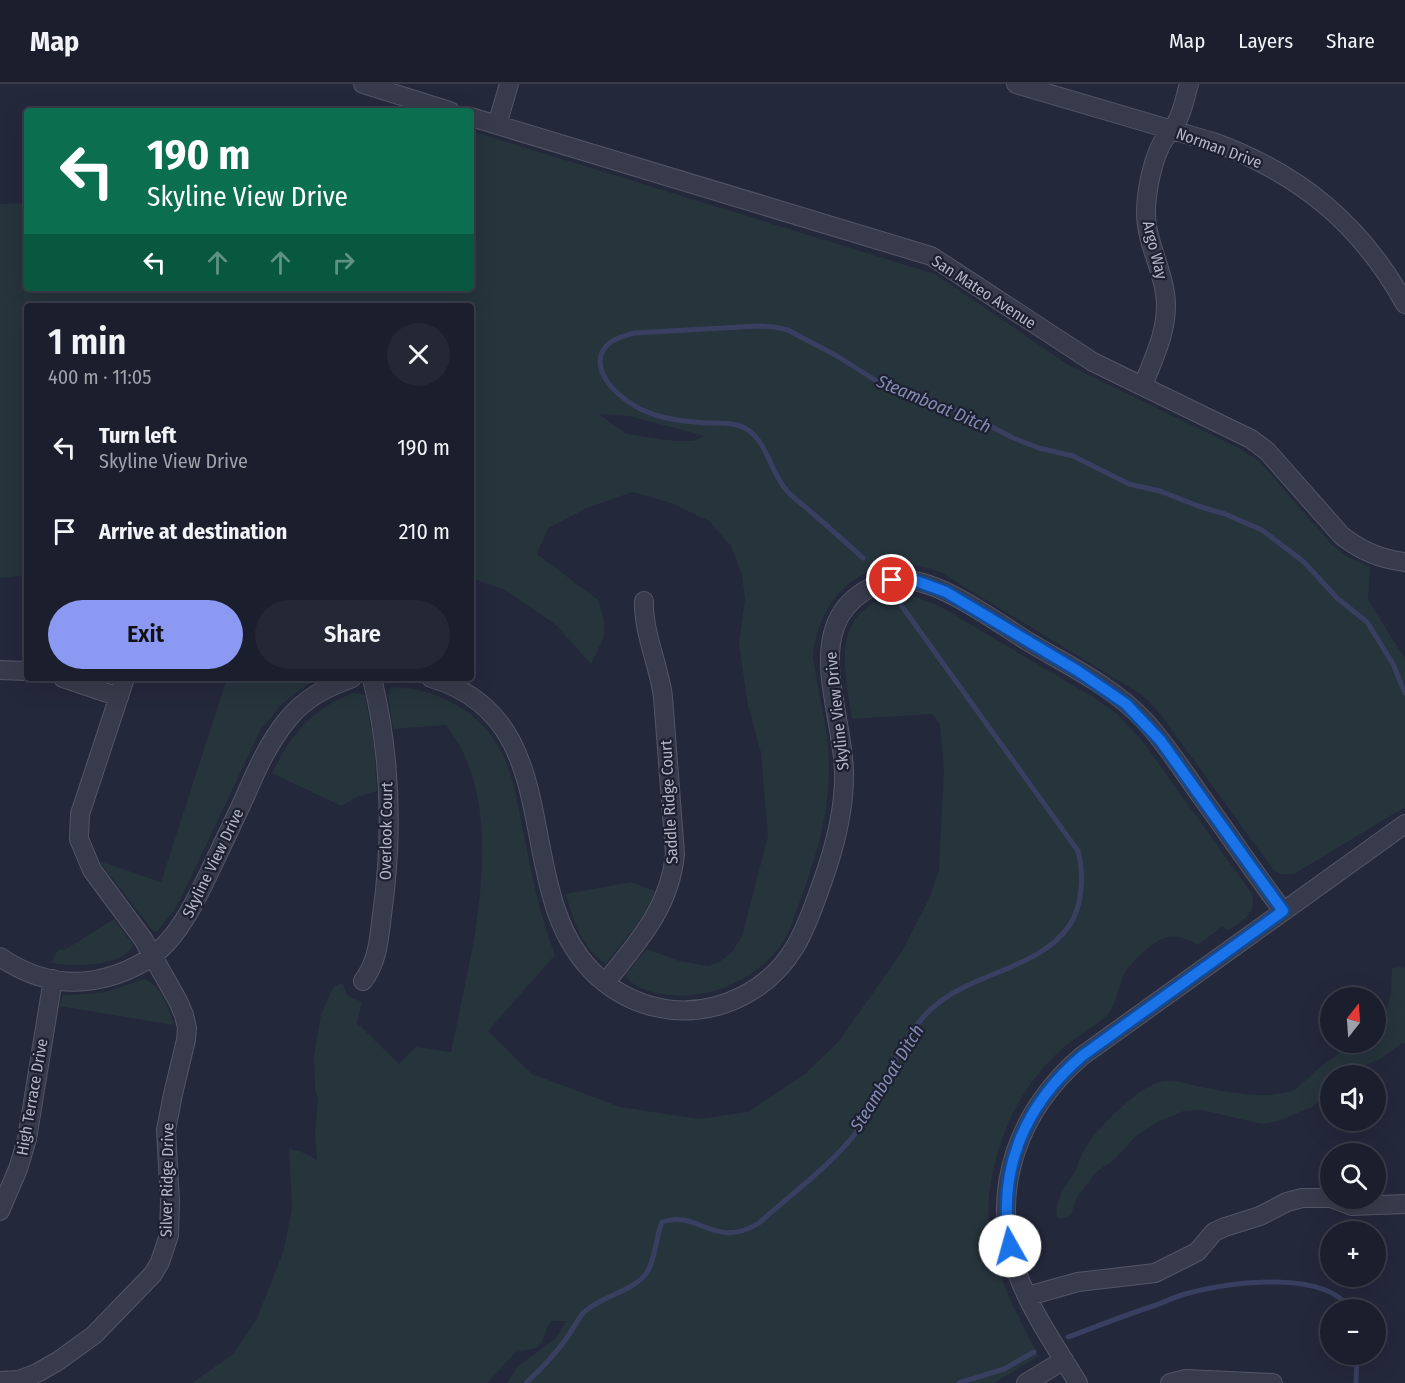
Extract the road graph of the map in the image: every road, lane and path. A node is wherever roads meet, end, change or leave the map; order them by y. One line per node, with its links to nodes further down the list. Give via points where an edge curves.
1 (363, 84): 5 (street)
2 (509, 84): 7 (street)
3 (1016, 84): 8 (street, Norman Drive)
4 (1189, 84): 8 (street, Argo Way)
5 (440, 108)
6 (474, 118): 7 (street, San Mateo Avenue)
7 (497, 125): 10 (street, San Mateo Avenue, via 931,256 1081,355)
8 (1171, 130): 9 (street, Norman Drive, via 1238,152 1322,201 1374,254); 10 (street, Argo Way, via 1159,151 1147,196 1148,230 1166,309 1158,348)
9 (1405, 304)
10 (1143, 385): 11 (street, San Mateo Avenue, via 1251,439 1273,456 1342,536 1372,555)
11 (1405, 562)
12 (644, 601): 27 (street, Saddle Ridge Court, via 661,677 675,854 668,891 654,920)
13 (0, 670): 14 (street)
14 (24, 671)
15 (72, 681): 20 (street)
16 (124, 681): 20 (street, Silver Ridge Drive)
17 (344, 681): 23 (street, Skyline View Drive, via 312,696 276,734 190,914)
18 (373, 681): 26 (street, Overlook Court, via 386,755 388,864 377,951)
19 (439, 681): 27 (street, Skyline View Drive, via 475,699 511,738 529,787 562,928 579,957)
20 (119, 697): 23 (street, Silver Ridge Drive, via 80,814 80,839 92,870)
21 (1405, 824): 22 (street)
22 (1283, 911): 27 (street, Skyline View Drive, via 1160,740 1126,704 946,592 916,581 892,580 853,600 831,639 830,664 844,768 843,799 833,849 812,910 785,963 743,996 708,1008 670,1010 651,1006); 32 (street, via 1082,1056 1044,1096 1021,1135 1006,1201 1010,1246)
23 (153, 955): 25 (street, Skyline View Drive, via 136,967 107,977 74,982); 34 (street, Silver Ridge Drive, via 178,1001 187,1028 166,1130 170,1219 165,1249 145,1284 94,1335 37,1373 19,1380)
24 (0, 957): 25 (street, Skyline View Drive, via 30,973)
25 (53, 979): 31 (street, High Terrace Drive, via 27,1139)
26 (363, 981)
27 (605, 984)
28 (1320, 1198): 32 (street, via 1287,1202 1220,1229 1197,1252 1155,1273 1078,1282)
29 (1405, 1204): 30 (street)
30 (1386, 1205)
31 (0, 1211)
32 (1028, 1296): 33 (street)
33 (1064, 1360): 35 (street); 36 (street)
34 (0, 1381)
35 (1026, 1383)
36 (1078, 1383)
37 (1170, 1383): 38 (street, via 1186,1379)
38 (1274, 1383)

